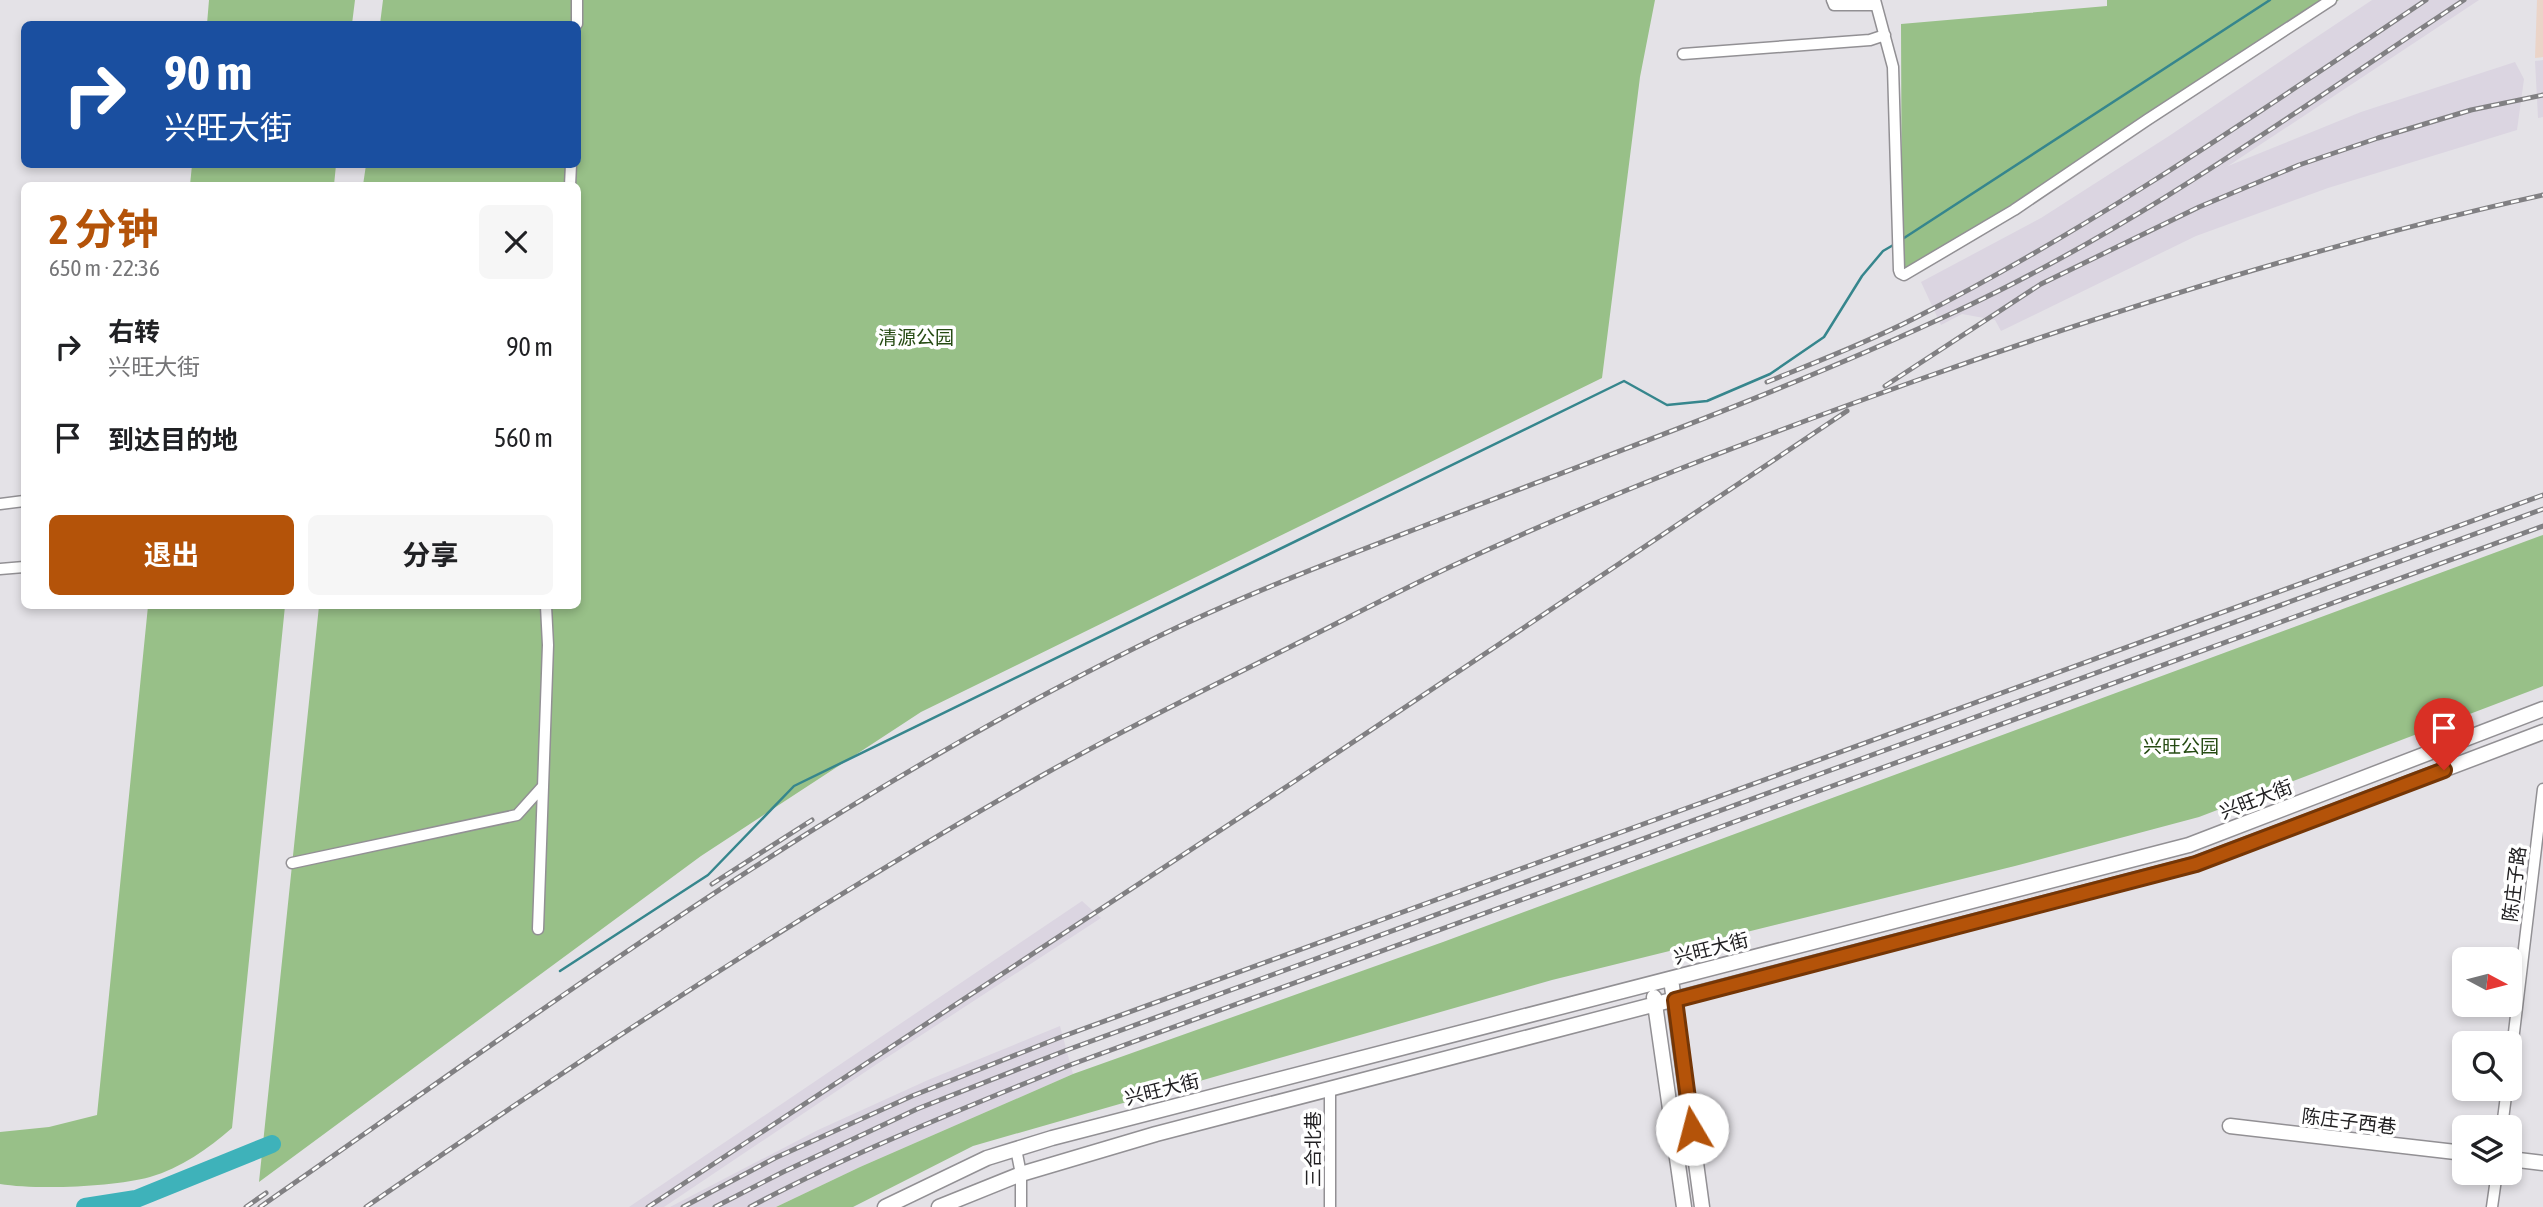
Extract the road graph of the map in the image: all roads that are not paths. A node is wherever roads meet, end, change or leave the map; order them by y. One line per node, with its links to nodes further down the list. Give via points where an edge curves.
1 (578, 0): 5 (street)
2 (1832, 0): 4 (street, via 1834,5)
3 (2331, 0): 6 (street, via 2014,210 1904,275 1899,270 1893,67)
4 (1875, 2): 6 (street)
5 (576, 21)
6 (1885, 35): 7 (street, via 1870,40)
7 (1683, 54)
8 (21, 501): 9 (street)
9 (0, 504)
10 (21, 567): 11 (street)
11 (0, 569)
12 (545, 609): 15 (street)
13 (2543, 709): 19 (main road, 兴旺大街, via 2189,845)
14 (2543, 732): 21 (main road, 兴旺大街, via 2196,864)
15 (543, 786): 17 (street, via 517,815); 18 (street)
16 (2543, 789): 23 (street, 陈庄子路)
17 (292, 863)
18 (538, 929)
19 (1671, 979): 20 (main road, 兴旺大街); 21 (main road)
20 (1652, 984): 22 (main road); 26 (main road, 兴旺大街)
21 (1675, 1000): 22 (main road, 兴旺大街); 37 (main road)
22 (1655, 1005): 24 (main road, 兴旺大街); 36 (main road)
23 (2514, 1031)
24 (1330, 1090): 30 (main road, 兴旺大街); 35 (street, 三合北巷)
25 (2230, 1126): 27 (main road, 陈庄子西巷)
26 (1016, 1149): 30 (street); 32 (main road, 兴旺大街, via 987,1158)
27 (2452, 1152)
28 (2522, 1160): 29 (main road)
29 (2543, 1163)
30 (1021, 1174): 33 (main road, 兴旺大街); 34 (street)
31 (2495, 1185): 38 (street)
32 (885, 1207)
33 (939, 1207)
34 (1021, 1207)
35 (1330, 1207)
36 (1684, 1207)
37 (1702, 1207)
38 (2492, 1207)

